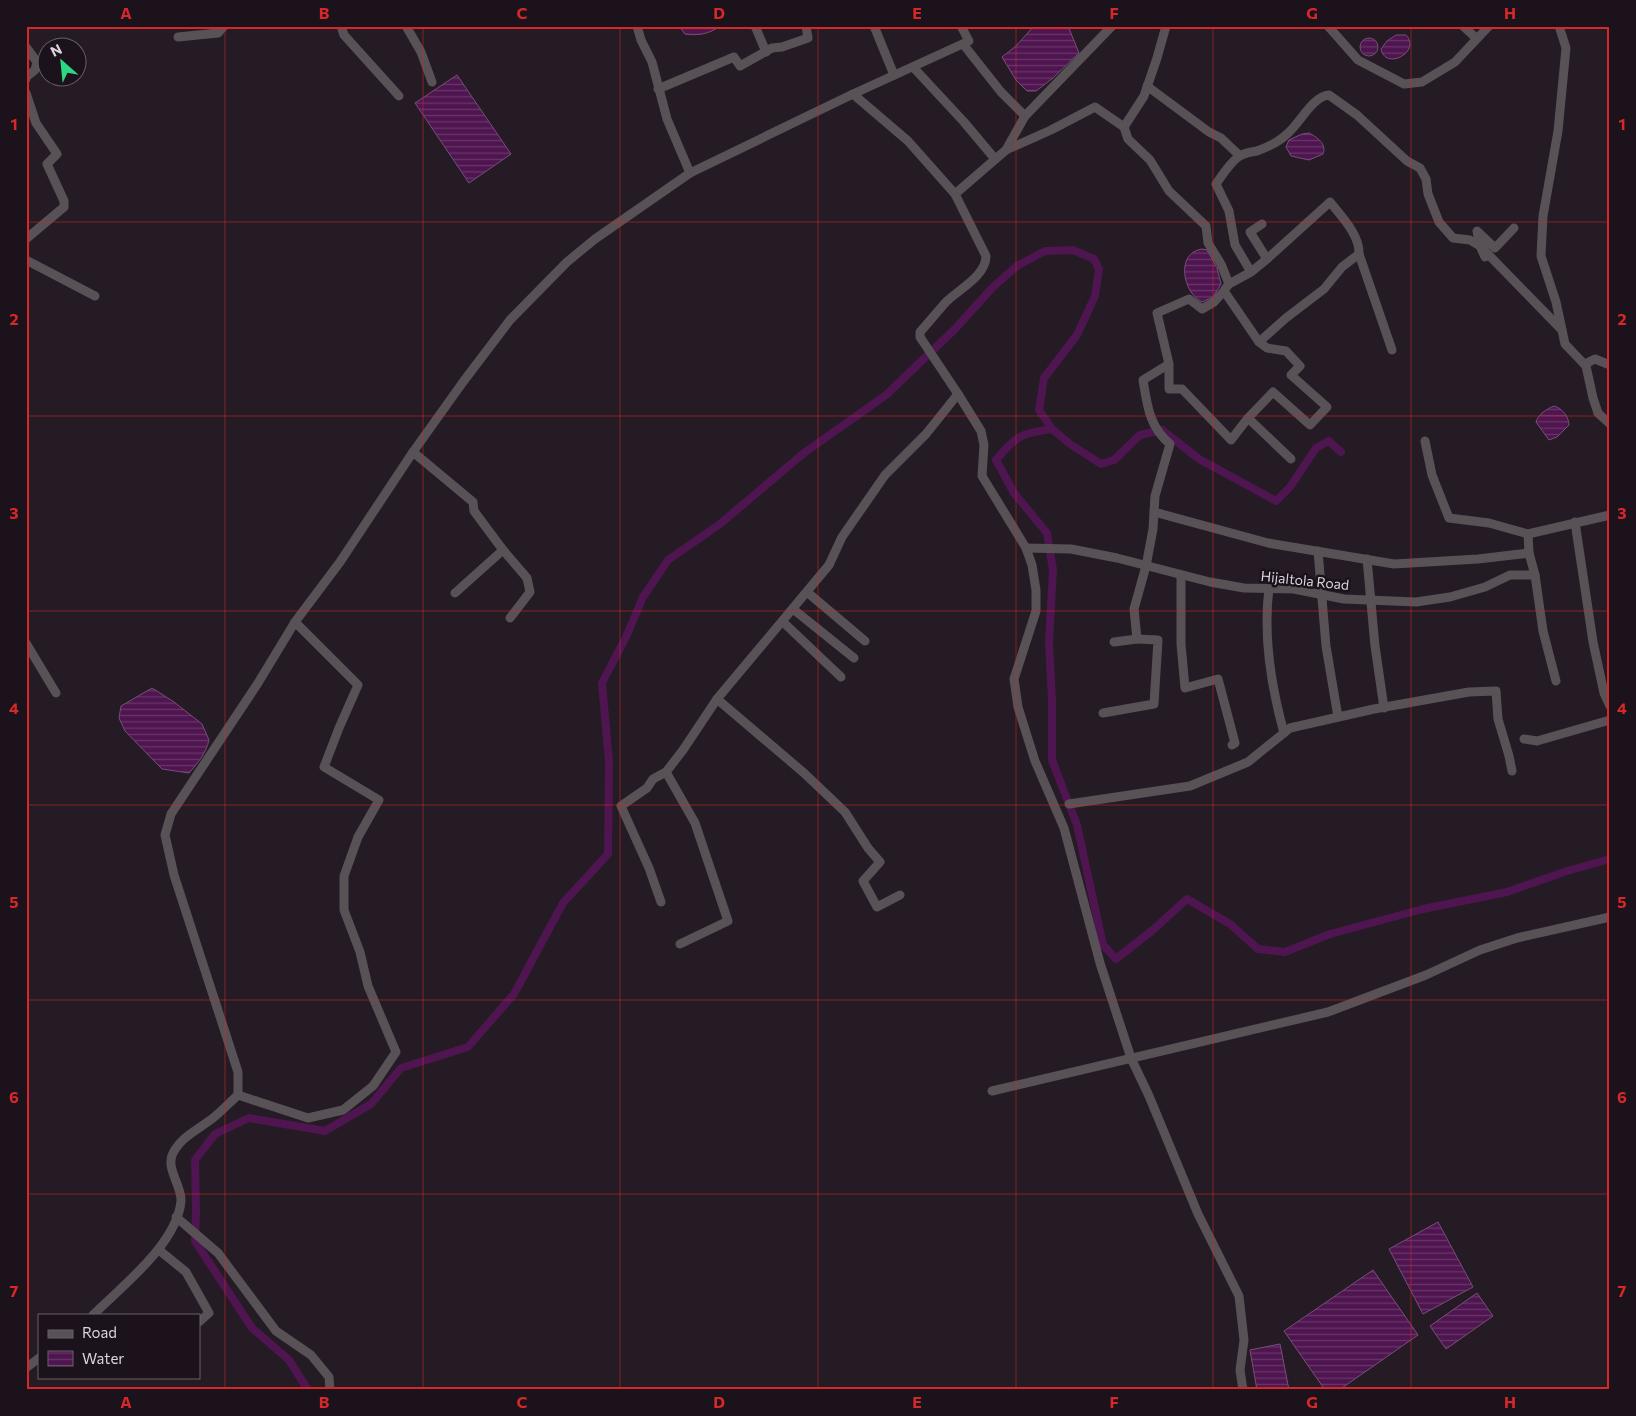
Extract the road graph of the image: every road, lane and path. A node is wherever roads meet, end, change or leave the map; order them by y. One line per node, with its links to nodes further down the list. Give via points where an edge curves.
1 (224, 26): 15 (street, via 218,33)
2 (341, 26): 28 (street, via 344,35)
3 (406, 26): 23 (street, via 421,52)
4 (637, 26): 25 (street, via 652,62)
5 (755, 26): 19 (street)
6 (806, 26): 19 (street, via 808,38)
7 (874, 26): 21 (street)
8 (961, 26): 17 (street, via 969,41)
9 (1112, 26): 29 (street)
10 (1166, 26): 24 (street)
11 (1328, 26): 16 (street, via 1358,60 1404,84 1422,82 1435,75 1455,62)
12 (1463, 26): 16 (street)
13 (1489, 26): 16 (street)
14 (1559, 26): 47 (street, via 1566,48 1558,131 1543,216 1541,256)
15 (178, 37)
16 (1476, 38)
17 (963, 44): 20 (street); 29 (street, via 1000,92)
18 (26, 47): 22 (street, via 38,62)
19 (766, 52): 25 (street, via 740,66 734,57)
20 (913, 67): 21 (street); 33 (street)
21 (894, 76): 27 (street)
22 (26, 80)
23 (432, 82)
24 (1147, 86): 30 (street); 32 (street, via 1221,138)
25 (658, 89): 34 (street, via 667,120)
26 (26, 93): 38 (street, via 36,123 57,154 47,164 64,201 64,207)
27 (853, 94): 34 (street); 35 (street, via 908,141)
28 (399, 96)
29 (1025, 116): 31 (street)
30 (1124, 127): 31 (street, via 1095,107); 45 (street, via 1128,139 1150,160 1169,191 1206,226 1208,243 1221,264)
31 (1006, 150): 33 (street)
32 (1240, 156): 39 (street, via 1279,141 1317,98 1329,96 1357,115 1407,161 1420,168 1439,222 1453,238 1470,240); 44 (street, via 1228,166 1216,184 1229,211 1234,246)
33 (996, 159): 35 (street)
34 (690, 173): 57 (street, via 595,238 567,262 510,320)
35 (955, 194): 53 (street, via 986,256 986,263 980,273 920,332 920,337)
36 (1262, 224): 42 (street, via 1250,232)
37 (1514, 228): 39 (street, via 1495,248 1477,231)
38 (26, 239)
39 (1480, 246): 41 (street); 47 (street)
40 (1359, 254): 42 (street, via 1359,246 1330,202); 48 (street, via 1342,267 1324,289); 49 (street)
41 (1485, 257)
42 (1267, 259): 44 (street)
43 (26, 260): 46 (street)
44 (1251, 272): 45 (street)
45 (1226, 288): 48 (street); 50 (street, via 1214,302 1202,309 1189,299 1157,313)
46 (95, 296)
47 (1562, 330): 51 (street, via 1566,344)
48 (1259, 342): 54 (street, via 1267,348 1286,351 1300,366 1290,375 1327,407 1310,425 1273,392)
49 (1392, 350)
50 (1169, 364): 54 (street, via 1169,389 1182,389 1230,440); 59 (street, via 1143,380 1148,410 1159,436 1170,444 1155,496)
51 (1586, 366): 52 (street, via 1594,359); 55 (street, via 1598,413)
52 (1610, 366)
53 (958, 394): 63 (street, via 981,431 984,445 982,476); 72 (street, via 926,434 885,475 842,537 829,565)
54 (1248, 418): 58 (street)
55 (1610, 424)
56 (1425, 441): 62 (street, via 1432,475 1449,518 1489,523)
57 (413, 452): 64 (street, via 473,502 474,511); 78 (street, via 340,562)
58 (1291, 460)
59 (1154, 512): 65 (street, via 1268,543); 68 (street)
60 (1610, 515): 61 (street)
61 (1575, 522): 62 (street); 89 (street, via 1593,642)
62 (1528, 534): 66 (street)
63 (1026, 548): 68 (street, Hijaltola Road, via 1071,549); 104 (street, via 1036,590 1036,611 1014,679 1018,708 1035,761 1064,828 1100,963)
64 (503, 550): 73 (street); 77 (street, via 527,578 530,592)
65 (1318, 551): 67 (street); 74 (street)
66 (1529, 553): 67 (street, via 1394,564); 70 (street)
67 (1367, 559): 75 (street)
68 (1146, 566): 69 (street, Hijaltola Road); 80 (street, via 1134,608)
69 (1181, 575): 71 (street, Hijaltola Road, via 1244,588); 96 (street, via 1185,688 1218,679 1235,742)
70 (1535, 575): 75 (street, Hijaltola Road, via 1510,575 1485,587 1450,597 1416,602); 86 (street, via 1543,631)
71 (1269, 588): 74 (street, Hijaltola Road); 94 (street, via 1266,609 1268,649 1275,700)
72 (807, 592): 76 (street); 81 (street)
73 (455, 593)
74 (1322, 595): 75 (street, Hijaltola Road); 92 (street, via 1326,646)
75 (1371, 600): 90 (street)
76 (793, 609): 79 (street); 84 (street)
77 (510, 618)
78 (295, 622): 106 (street, via 171,814 166,835 174,875 238,1072); 106 (street, via 358,685 324,767 378,800 358,837 344,876 344,910 360,952 368,986 396,1052 372,1086 343,1110 308,1118)
79 (783, 622): 85 (street); 88 (street)
80 (1137, 638): 82 (street); 91 (street, via 1158,640 1154,704)
81 (865, 641)
82 (1114, 642)
83 (26, 644): 87 (street)
84 (854, 658)
85 (840, 677)
86 (1556, 681)
87 (56, 693)
88 (717, 699): 98 (street); 100 (street, via 845,812 880,862 863,880 877,907)
89 (1610, 706)
90 (1384, 708): 92 (street); 97 (street, via 1470,692 1496,691 1498,719)
91 (1104, 713)
92 (1338, 717): 94 (street)
93 (1610, 720): 95 (street, via 1537,741)
94 (1284, 732): 99 (street, via 1248,762 1190,786)
95 (1524, 739)
96 (1232, 745)
97 (1512, 771)
98 (666, 772): 101 (street, via 621,806); 103 (street, via 695,823 728,921)
99 (1069, 804)
100 (900, 896)
101 (661, 902)
102 (1610, 917): 104 (street, via 1517,938 1480,950 1426,975 1328,1012)
103 (680, 944)
104 (1131, 1058): 105 (street); 112 (street, via 1198,1214 1239,1296 1244,1340 1240,1370)
105 (992, 1091)
106 (238, 1095): 107 (street, via 214,1118 182,1140 172,1155 172,1170 181,1200)
107 (178, 1219): 108 (street); 111 (street, via 218,1252 276,1332 311,1355 329,1377)
108 (159, 1250): 109 (street); 110 (street, via 186,1272 209,1313)
109 (94, 1314)
110 (200, 1321)
111 (330, 1390)
112 (1243, 1390)

